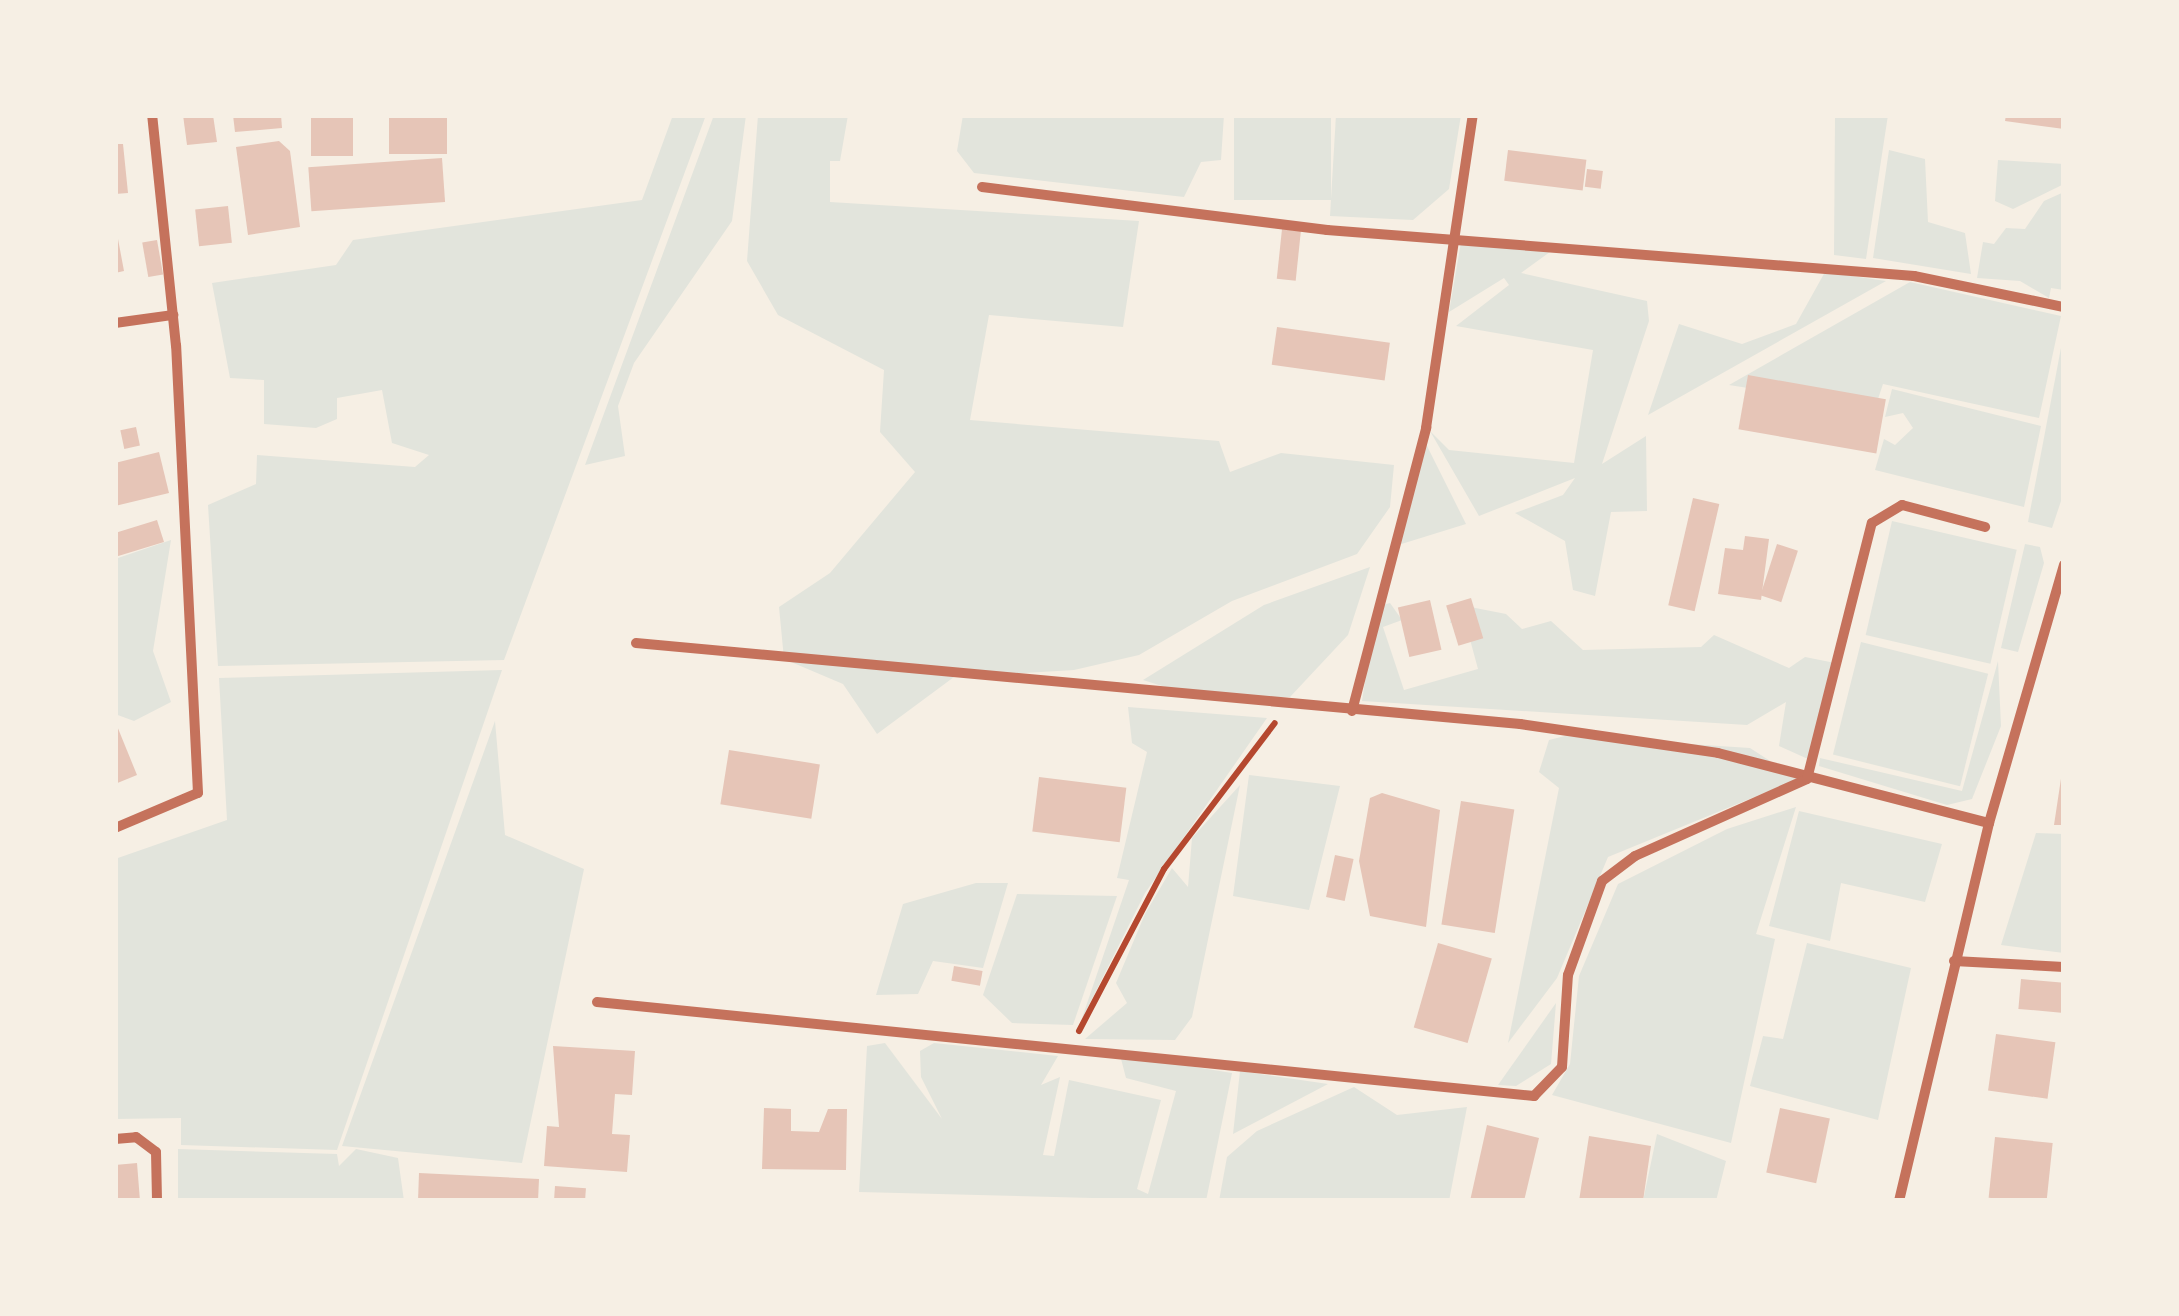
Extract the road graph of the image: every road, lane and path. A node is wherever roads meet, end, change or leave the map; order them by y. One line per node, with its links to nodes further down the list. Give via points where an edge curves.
1 (152, 115): 6 (street)
2 (1473, 115): 4 (street)
3 (982, 187): 4 (street, via 1327,230)
4 (1450, 235): 5 (street, via 1914,276); 12 (street, via 1426,428)
5 (2064, 307)
6 (173, 314): 7 (street); 15 (street, via 198,793)
7 (115, 323)
8 (1985, 526): 13 (street, via 1902,505 1872,523)
9 (2064, 564): 14 (street)
10 (636, 643): 11 (street)
11 (1290, 708): 12 (street); 19 (path, via 1164,869)
12 (1352, 711): 13 (street, via 1718,753)
13 (1807, 780): 14 (street); 19 (street, via 1634,856 1602,881 1568,976 1562,1067 1534,1096)
14 (1988, 822): 16 (street)
15 (115, 828)
16 (1954, 961): 17 (street); 22 (street)
17 (2064, 968)
18 (597, 1002): 19 (street)
19 (1070, 1045)
20 (115, 1139): 21 (street, via 136,1137 156,1152)
21 (157, 1201)
22 (1900, 1201)

